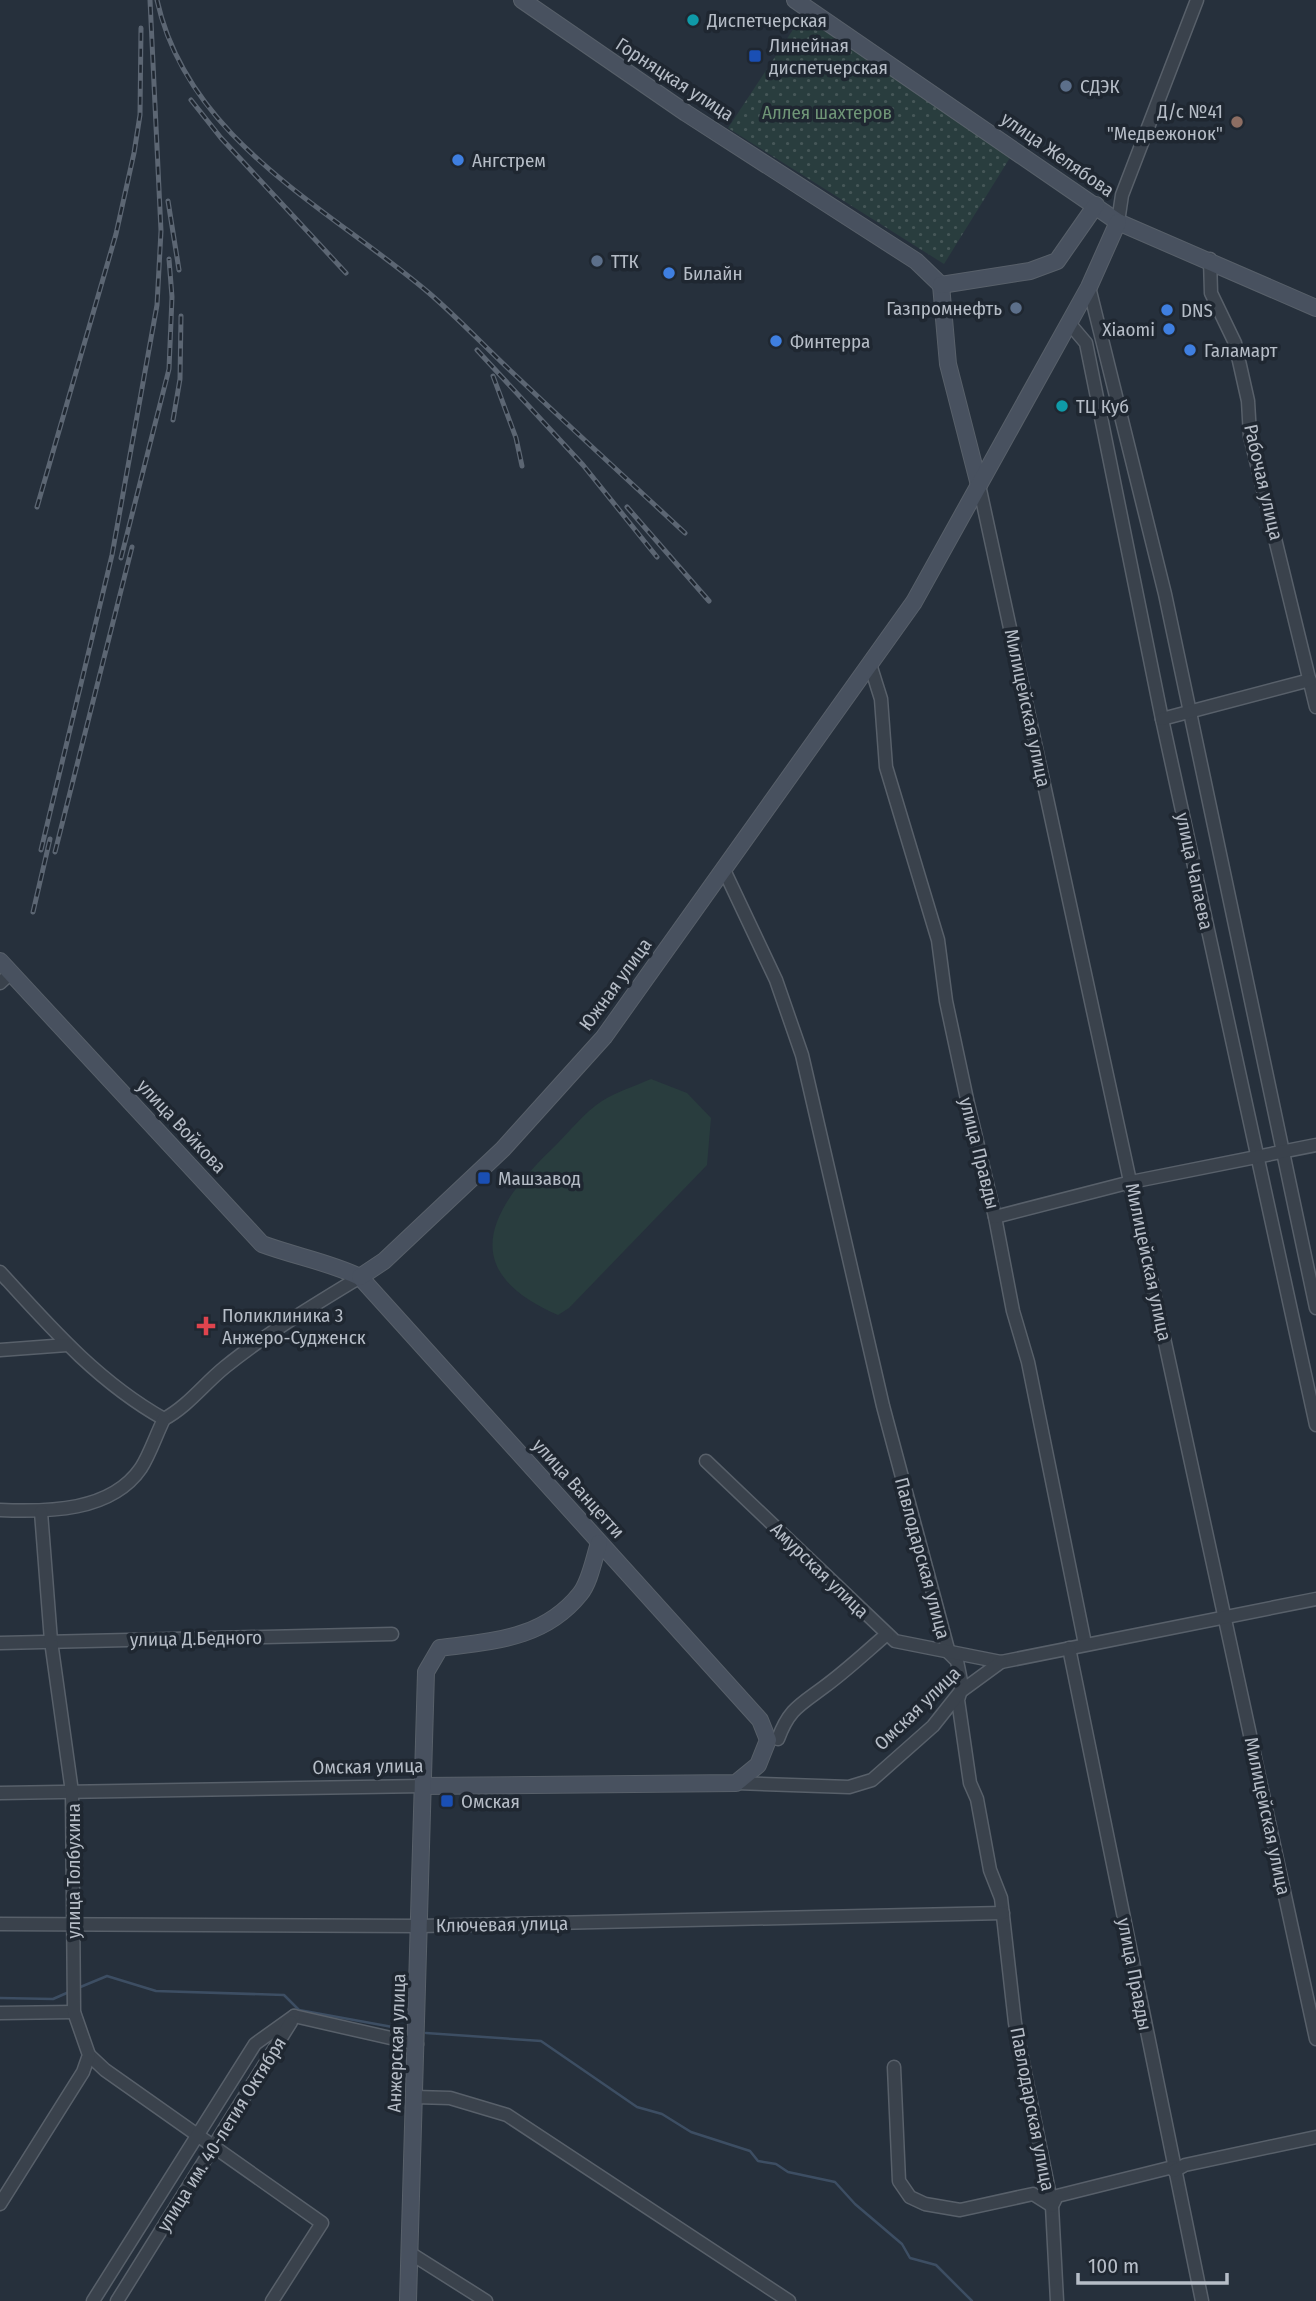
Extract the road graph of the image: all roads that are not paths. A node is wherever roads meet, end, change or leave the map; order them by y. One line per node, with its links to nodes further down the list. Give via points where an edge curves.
1 (794, 0): 4 (street, улица Желябова)
2 (1197, 0): 5 (street, via 1122,195)
3 (523, 1): 7 (street, Горняцкая улица, via 916,261)
4 (1096, 205): 5 (street, улица Желябова); 7 (street, via 1057,261 1030,271)
5 (1118, 222): 6 (street, улица Желябова); 8 (street, Южная улица)
6 (1210, 259): 9 (street, улица Желябова); 13 (street, Рабочая улица, via 1210,293 1235,343 1248,401 1250,436)
7 (941, 285): 11 (street, via 948,365)
8 (1089, 287): 10 (street, Южная улица); 15 (street, улица Чапаева)
9 (1316, 308)
10 (1069, 323): 11 (street, Южная улица); 16 (street, улица Чапаева, via 1086,342)
11 (979, 485): 12 (street, Южная улица, via 914,602); 22 (street, Милицейская улица)
12 (870, 664): 17 (street, Южная улица); 23 (street, улица Правды, via 881,699 886,768 938,940 946,1001)
13 (1310, 680): 14 (street, Рабочая улица); 15 (street)
14 (1316, 707)
15 (1190, 712): 16 (street); 20 (street, улица Чапаева)
16 (1162, 719): 21 (street, улица Чапаева)
17 (724, 870): 25 (street, Южная улица, via 604,1037 503,1149 384,1261); 43 (street, Павлодарская улица, via 758,938 802,1055 883,1406)
18 (4, 972): 25 (street, улица Войкова, via 262,1244)
19 (1316, 1144): 20 (street)
20 (1283, 1152): 21 (street); 26 (street, улица Чапаева)
21 (1257, 1158): 22 (street); 30 (street, улица Чапаева)
22 (1132, 1182): 23 (street); 36 (street, Милицейская улица)
23 (995, 1217): 41 (street, улица Правды)
24 (0, 1272): 27 (street)
25 (360, 1276): 29 (street, Южная улица, via 254,1345); 34 (street, улица Ванцетти)
26 (1316, 1308)
27 (67, 1345): 28 (street); 29 (street, via 134,1402)
28 (0, 1350)
29 (164, 1419): 33 (street, via 141,1468 120,1490 84,1505)
30 (1316, 1425)
31 (706, 1461): 38 (street, Амурская улица)
32 (0, 1510): 33 (street)
33 (41, 1512): 39 (street, улица Толбухина)
34 (599, 1543): 46 (street, улица Ванцетти); 48 (street, Анжерская улица, via 581,1593 543,1627 496,1641 440,1648 426,1672)
35 (1316, 1600): 36 (street)
36 (1225, 1616): 41 (street); 58 (street, Милицейская улица)
37 (393, 1634): 39 (street, улица Д.Бедного)
38 (887, 1634): 43 (street, Амурская улица, via 895,1641); 46 (street, via 801,1702)
39 (51, 1641): 40 (street, улица Д.Бедного); 49 (street, улица Толбухина)
40 (0, 1643)
41 (1085, 1644): 42 (street)
42 (1069, 1648): 44 (street); 66 (street, улица Правды)
43 (948, 1653): 44 (street, Амурская улица); 45 (street, Павлодарская улица, via 957,1661)
44 (1001, 1662): 45 (street, Омская улица)
45 (960, 1692): 47 (street, Омская улица, via 933,1726 872,1780 849,1787); 51 (street, Павлодарская улица, via 970,1783)
46 (771, 1734): 47 (street, via 758,1765)
47 (736, 1783): 48 (street, Омская улица)
48 (423, 1786): 49 (street, Омская улица); 54 (street, Анжерская улица)
49 (72, 1792): 50 (street, Омская улица); 53 (street, улица Толбухина)
50 (0, 1793)
51 (1003, 1913): 54 (street, Ключевая улица); 68 (street, Павлодарская улица, via 1015,2023)
52 (0, 1924): 53 (street, Ключевая улица)
53 (73, 1924): 54 (street, Ключевая улица); 55 (street, улица Толбухина)
54 (420, 1926): 59 (street, Анжерская улица)
55 (74, 2012): 56 (street); 60 (street, улица Толбухина)
56 (0, 2013)
57 (294, 2016): 59 (street); 63 (street, улица им. 40-летия Октября, via 255,2044); 65 (street, улица им. 40-летия Октября)
58 (1316, 2039)
59 (417, 2044): 62 (street, Анжерская улица)
60 (89, 2054): 63 (street); 67 (street, via 83,2073)
61 (894, 2067): 68 (street, via 899,2180 910,2197 960,2210 1033,2194)
62 (415, 2097): 69 (street, Анжерская улица); 75 (street, via 450,2098 507,2115)
63 (198, 2134): 65 (street); 70 (street, улица им. 40-летия Октября)
64 (1316, 2137): 66 (street)
65 (212, 2146): 71 (street, улица им. 40-летия Октября); 72 (street, via 322,2223)
66 (1174, 2169): 68 (street, via 1057,2196); 77 (street, улица Правды)
67 (0, 2204)
68 (1052, 2206): 76 (street, Павлодарская улица)
69 (410, 2253): 73 (street, Анжерская улица); 74 (street)
70 (93, 2301)
71 (117, 2301)
72 (272, 2301)
73 (408, 2301)
74 (486, 2301)
75 (789, 2301)
76 (1057, 2301)
77 (1202, 2301)

